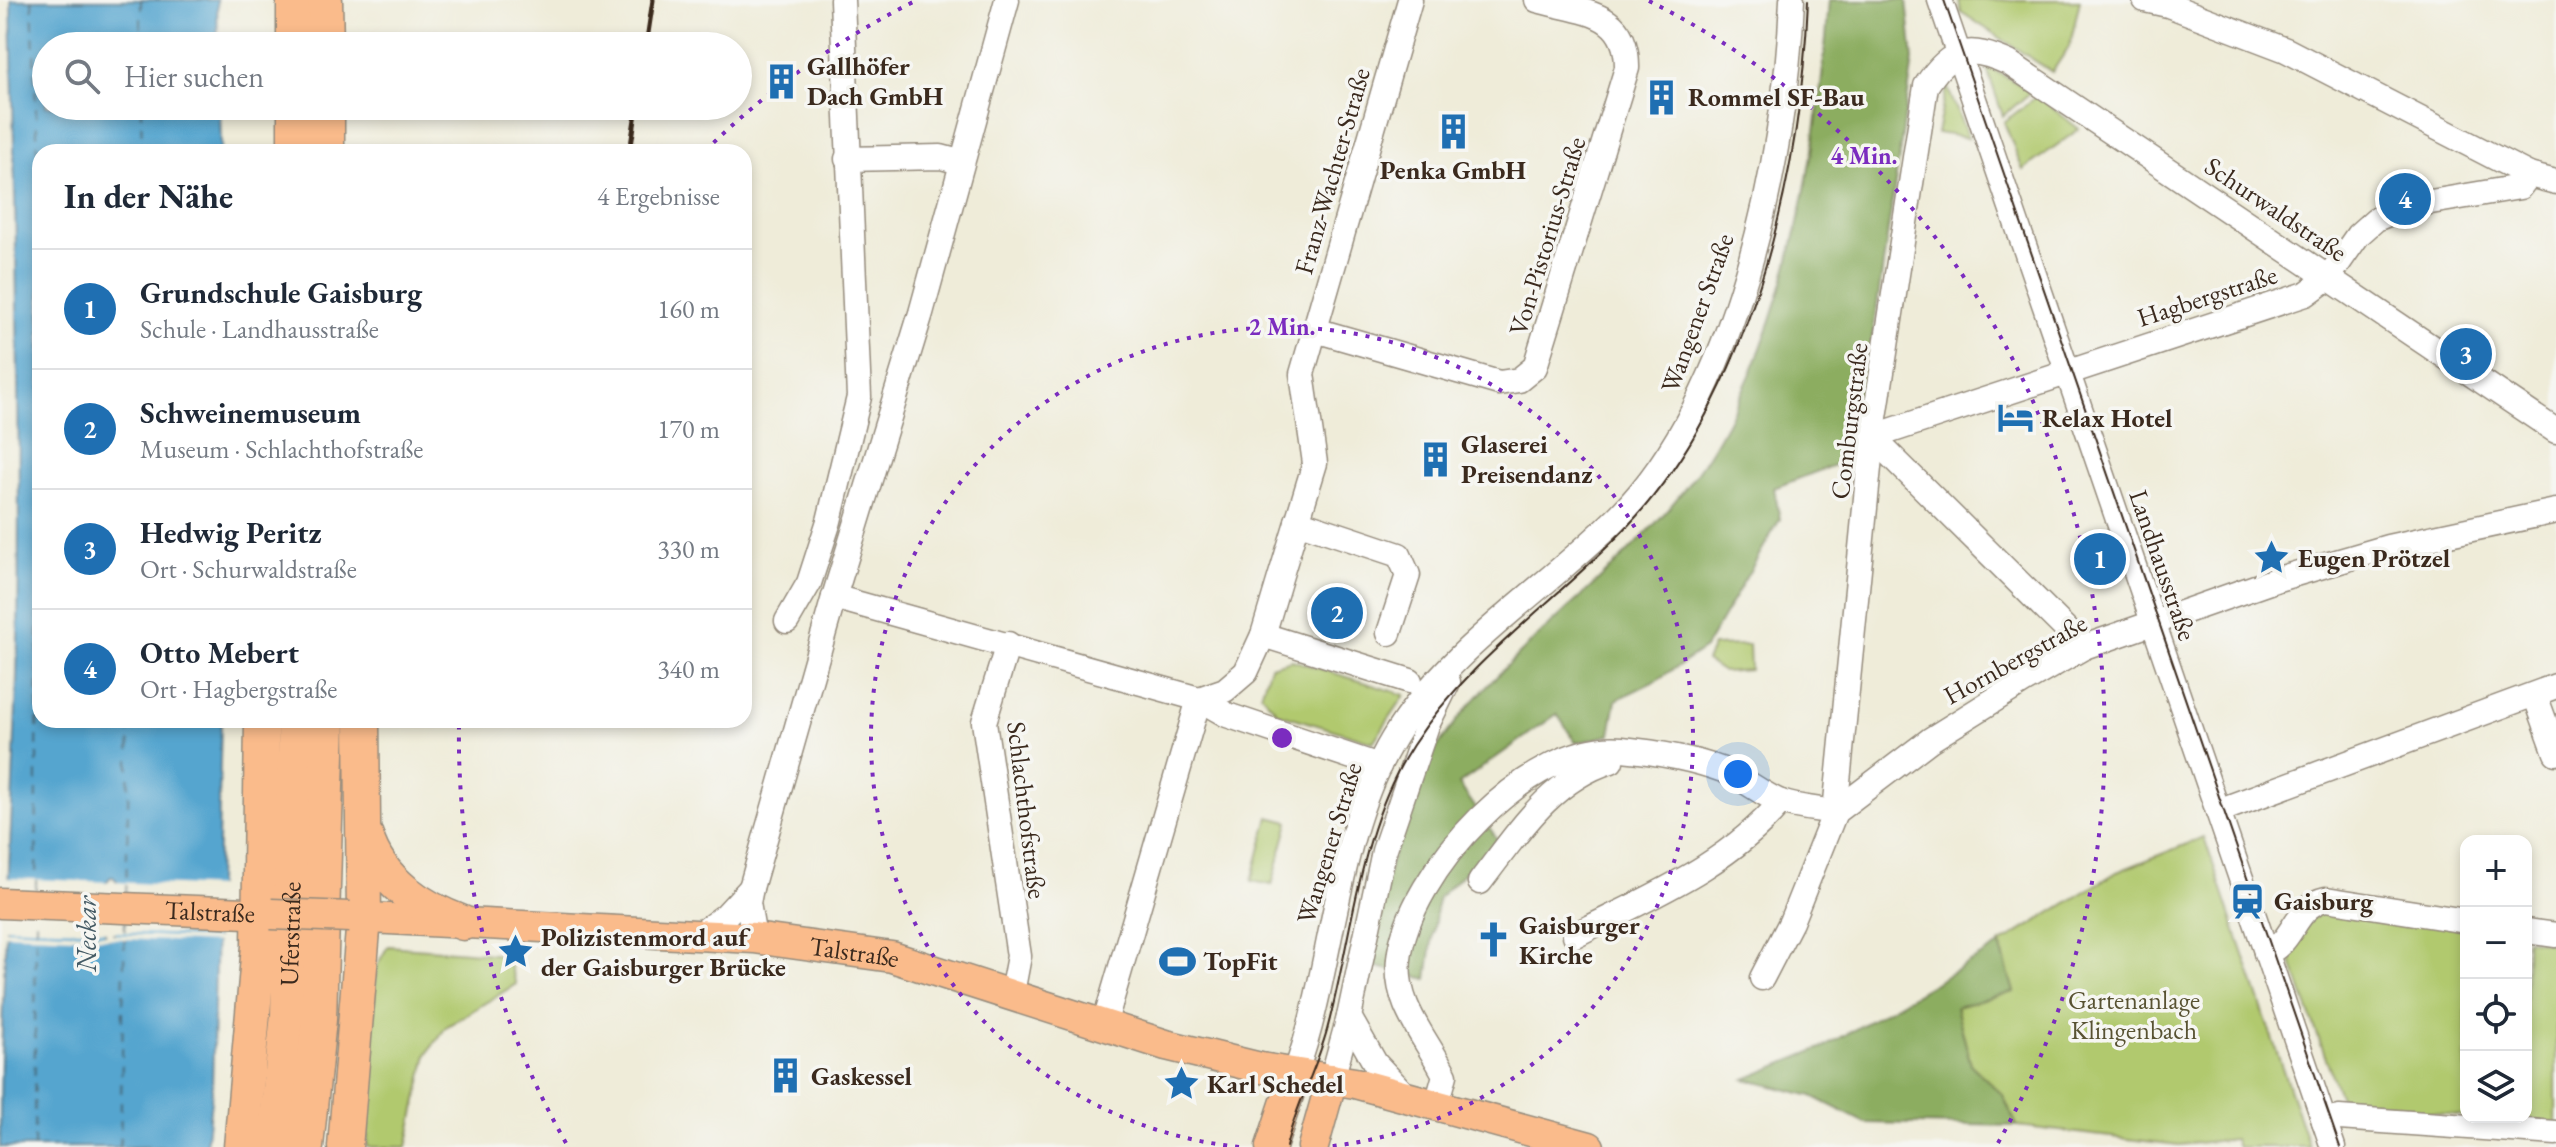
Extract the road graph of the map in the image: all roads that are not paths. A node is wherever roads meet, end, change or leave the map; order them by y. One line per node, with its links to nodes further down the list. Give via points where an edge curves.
1 (294, 0): 10 (highway)
2 (325, 0): 11 (highway)
3 (842, 0): 17 (street)
4 (1007, 0): 18 (street)
5 (1410, 0): 22 (street, Franz-Wachter-Straße)
6 (1537, 0): 22 (street, Von-Pistorius-Straße, via 1603,19 1619,28 1628,46 1627,68 1535,367 1519,380 1499,383)
7 (1792, 0): 37 (street, Wangener Straße, via 1790,61 1770,176 1747,268 1690,414 1622,513)
8 (1940, 0): 12 (street, Landhausstraße)
9 (2145, 0): 19 (street, via 2286,50)
10 (294, 32)
11 (326, 32)
12 (1959, 54): 21 (street, Schurwaldstraße, via 1981,50 2009,63); 23 (street, Landhausstraße); 27 (street, Comburgstraße, via 1937,68 1926,86)
13 (295, 120): 15 (highway)
14 (327, 120): 16 (highway)
15 (295, 144)
16 (327, 144)
17 (847, 159): 18 (street, via 941,157); 24 (street)
18 (960, 162): 25 (street)
19 (2529, 175): 20 (street); 21 (street, Hagbergstraße, via 2520,187 2407,206 2376,219)
20 (2556, 182)
21 (2328, 278): 23 (street, Hagbergstraße, via 2306,294); 26 (street, Schurwaldstraße)
22 (1315, 330): 29 (street, Franz-Wachter-Straße, via 1302,374 1315,463)
23 (2066, 371): 27 (street, Hagbergstraße); 32 (street, Landhausstraße)
24 (859, 397): 25 (street); 31 (street, via 829,521 809,583)
25 (893, 407): 30 (street)
26 (2556, 431)
27 (1872, 437): 36 (street); 50 (street, Comburgstraße)
28 (2556, 511): 32 (street, Hornbergstraße, via 2336,561)
29 (1297, 521): 33 (street, via 1399,555 1408,575); 34 (street, Franz-Wachter-Straße)
30 (834, 597): 35 (street); 53 (street)
31 (787, 621)
32 (2153, 623): 36 (street, Hornbergstraße); 49 (street, Landhausstraße)
33 (1389, 633)
34 (1263, 635): 38 (street); 40 (street, via 1246,672 1225,690)
35 (1008, 644): 40 (street); 66 (street, Schlachthofstraße, via 984,722 1019,956)
36 (2084, 647): 50 (street, Hornbergstraße, via 1930,740)
37 (1467, 653): 47 (street, Wangener Straße, via 1428,687); 67 (street, Wangener Straße, via 1440,694 1384,851)
38 (1410, 681)
39 (2545, 691): 46 (street); 49 (street)
40 (1199, 699): 47 (street, via 1227,715); 68 (street)
41 (262, 728): 55 (highway)
42 (296, 728): 77 (highway, Uferstraße, via 288,1015)
43 (328, 728): 78 (highway, Uferstraße, via 319,1019)
44 (362, 728): 51 (highway)
45 (1641, 753): 48 (street, via 1711,766); 52 (street, via 1594,767 1563,786 1519,828); 71 (street, via 1622,749 1583,754 1537,775 1478,818 1434,872 1399,958 1400,989)
46 (2556, 753)
47 (1379, 766): 69 (street, Wangener Straße, via 1345,870 1312,1024)
48 (1781, 802): 50 (street); 61 (street, via 1753,834 1720,859)
49 (2218, 811): 64 (street, Landhausstraße)
50 (1835, 812): 65 (street, via 1791,922)
51 (364, 828): 56 (highway); 58 (highway, via 374,857 400,889)
52 (1480, 882)
53 (751, 888): 60 (street); 63 (street)
54 (0, 903): 55 (main road, Talstraße)
55 (260, 913): 56 (main road, Talstraße, bridge); 76 (highway)
56 (357, 917): 58 (main road, Talstraße); 79 (highway)
57 (2460, 920): 64 (street, via 2326,899 2305,908 2283,944)
58 (463, 923): 60 (main road, Talstraße)
59 (2532, 932): 62 (street)
60 (699, 935): 63 (main road, Talstraße)
61 (1575, 935)
62 (2556, 935)
63 (754, 938): 66 (main road, Talstraße, via 892,957)
64 (2266, 953): 73 (street, Landhausstraße)
65 (1762, 978)
66 (1012, 993): 68 (main road, Talstraße)
67 (1349, 1017): 70 (street, Wangener Straße); 72 (street, via 1375,1063)
68 (1104, 1025): 69 (main road, Talstraße)
69 (1295, 1074): 70 (main road, Talstraße); 80 (main road)
70 (1332, 1079): 72 (main road, Talstraße); 81 (main road)
71 (1441, 1089): 72 (main road, Talstraße); 75 (main road, Talstraße)
72 (1406, 1096)
73 (2324, 1121): 74 (street); 82 (street, Landhausstraße)
74 (2556, 1133)
75 (1570, 1144)
76 (241, 1147)
77 (274, 1147)
78 (306, 1147)
79 (345, 1147)
80 (1271, 1147)
81 (1313, 1147)
82 (2333, 1147)

